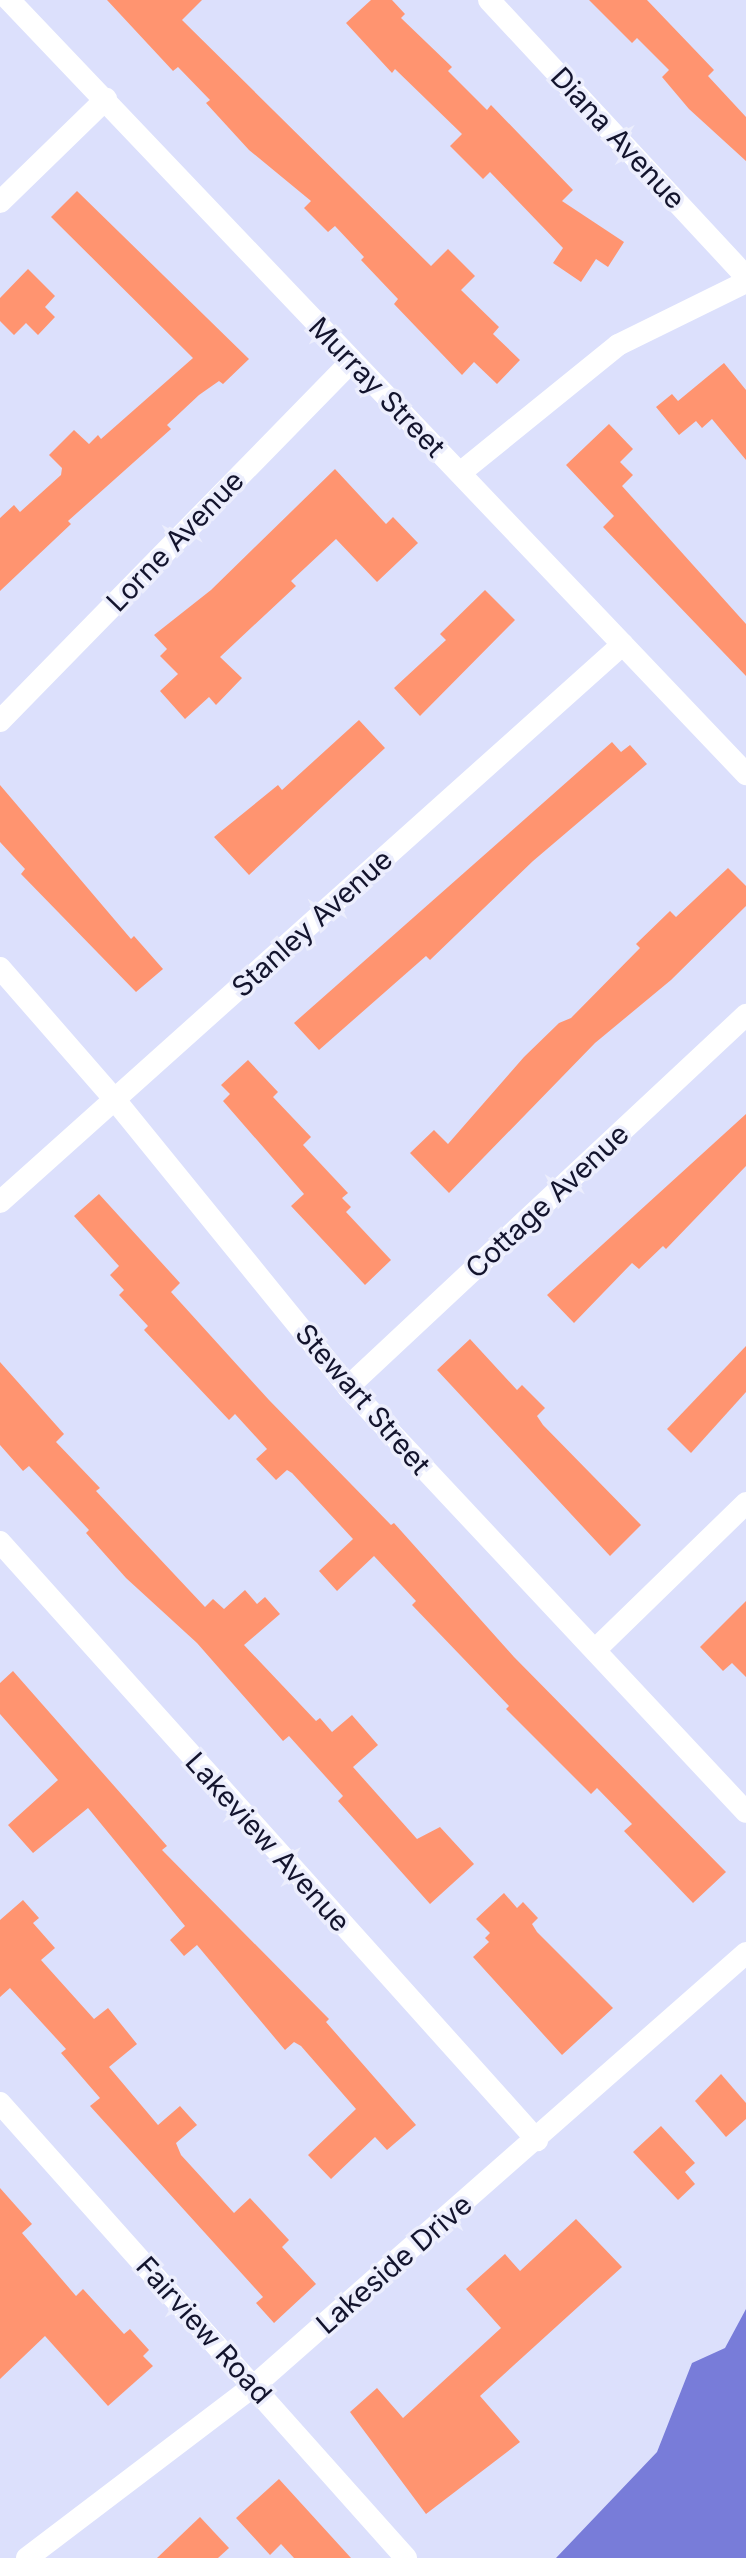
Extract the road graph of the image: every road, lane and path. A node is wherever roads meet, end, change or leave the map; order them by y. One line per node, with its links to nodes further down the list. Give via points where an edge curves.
1 (9, 0): 3 (street, Murray Street)
2 (489, 0): 5 (street, Diana Avenue)
3 (106, 99): 4 (street); 6 (street, Murray Street)
4 (0, 202)
5 (746, 280): 7 (street, via 618,345)
6 (351, 362): 7 (street, Murray Street); 9 (street, Lorne Avenue)
7 (460, 473): 8 (street, Murray Street)
8 (623, 644): 10 (street, Murray Street); 13 (street, Stanley Avenue)
9 (0, 721)
10 (746, 774)
11 (0, 968): 13 (street, Stewart Street)
12 (746, 1015): 15 (street, Cottage Avenue)
13 (115, 1100): 14 (street, Stanley Avenue); 15 (street, Stewart Street)
14 (0, 1202)
15 (348, 1387): 18 (street, Stewart Street)
16 (746, 1503): 18 (street)
17 (0, 1542): 22 (street, Lakeview Avenue)
18 (595, 1650): 19 (street, Stewart Street)
19 (746, 1812)
20 (746, 1953): 22 (street, Lakeside Drive)
21 (0, 2103): 23 (street, Fairview Road)
22 (537, 2140): 23 (street, Lakeside Drive)
23 (255, 2385): 24 (street, Lakeside Drive); 25 (street, Fairview Road)
24 (27, 2558)
25 (406, 2558)

